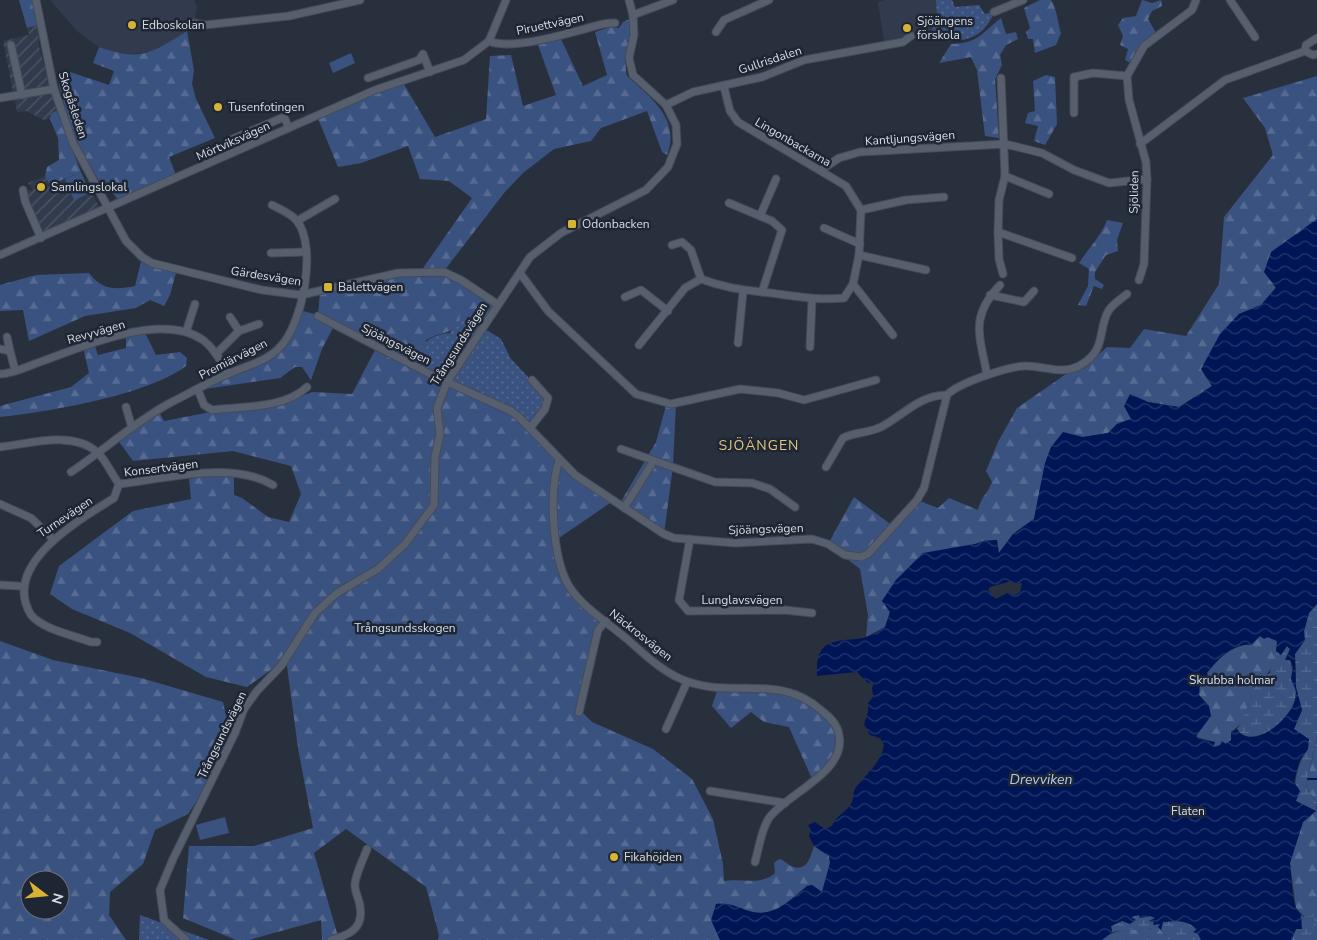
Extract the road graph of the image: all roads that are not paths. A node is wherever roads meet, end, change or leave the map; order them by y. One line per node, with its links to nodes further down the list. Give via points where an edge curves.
1 (36, 0): 27 (street, Skogåsleden)
2 (360, 0): 12 (street, via 289,16 205,25)
3 (506, 0): 18 (street)
4 (629, 0): 11 (street, Trångsundsvägen)
5 (672, 0): 11 (street)
6 (770, 0): 14 (street, via 724,20)
7 (1023, 0): 10 (street)
8 (1196, 0): 23 (street, via 1192,10 1144,46)
9 (1230, 0): 16 (street)
10 (994, 12)
11 (633, 15): 30 (street, Trångsundsvägen, via 634,35 629,58 633,75)
12 (194, 22)
13 (616, 23): 18 (street, Piruettvägen, via 607,22 520,43 498,45)
14 (716, 32)
15 (911, 36): 26 (street, Gullrisdalen, via 896,44 804,60 762,77)
16 (1255, 37)
17 (1317, 38): 20 (street, via 1306,44)
18 (489, 41): 22 (street, Mörtviksvägen, via 464,60)
19 (10, 45): 28 (street)
20 (1305, 51): 21 (street, via 1313,56); 35 (street, via 1225,80)
21 (1317, 54)
22 (430, 72): 24 (street, via 423,54 419,60); 32 (street, Mörtviksvägen, via 375,90)
23 (1127, 76): 31 (street, via 1093,73 1074,77); 35 (street, Sjöliden, via 1128,100)
24 (368, 78)
25 (1000, 78): 34 (street)
26 (724, 87): 30 (street, Gullrisdalen, via 694,92); 36 (street, Lingonbackarna, via 730,111 738,122)
27 (54, 89): 28 (street); 46 (street, Skogåsleden, via 73,143)
28 (22, 95): 29 (street)
29 (0, 98)
30 (666, 105): 61 (street, Trångsundsvägen, via 676,125 677,144 668,167 656,182 640,194 561,233 530,257)
31 (1074, 113)
32 (289, 128): 33 (street, via 284,117); 46 (street, Mörtviksvägen)
33 (228, 141)
34 (1005, 144): 36 (street, Kantljungsvägen, via 860,152 839,158); 37 (street); 39 (street, Kantljungsvägen, via 1042,153 1074,170 1110,183)
35 (1140, 144): 39 (street, Sjöliden)
36 (821, 170): 47 (street, Lingonbackarna, via 846,186)
37 (1005, 176): 41 (street); 51 (street, via 999,200)
38 (776, 179): 48 (street)
39 (1147, 179): 64 (street, Sjöliden, via 1144,264)
40 (23, 190): 52 (street)
41 (1049, 194)
42 (944, 197): 47 (street, via 906,200)
43 (335, 200): 49 (street)
44 (729, 204): 48 (street)
45 (272, 205): 49 (street)
46 (108, 209): 52 (street, Mörtviksvägen); 71 (street, Gärdesvägen, via 126,241 142,258 152,263 254,288)
47 (861, 210): 53 (street)
48 (760, 216): 69 (street, via 782,230)
49 (297, 221): 55 (street, via 303,232)
50 (824, 228): 53 (street)
51 (998, 232): 59 (street); 62 (street)
52 (41, 238): 57 (street, Mörtviksvägen)
53 (860, 244): 58 (street)
54 (672, 245): 63 (street, via 682,242 691,250)
55 (306, 252): 56 (street); 71 (street, via 305,284)
56 (271, 254)
57 (0, 255)
58 (860, 255): 60 (street); 65 (street)
59 (1072, 258)
60 (926, 270)
61 (520, 273): 76 (street, Trångsundsvägen); 96 (street, via 548,311 636,394 671,404 740,389 804,400)
62 (1003, 274)
63 (701, 278): 68 (street); 77 (street, via 685,288)
64 (1139, 280)
65 (853, 284): 74 (street, via 844,298); 83 (street)
66 (1000, 285): 72 (street)
67 (1034, 291): 72 (street, via 1024,302)
68 (743, 292): 69 (street); 85 (street)
69 (762, 292): 74 (street)
70 (1126, 294): 94 (street, via 1109,310 1100,345 1081,365 1069,370 1020,366)
71 (301, 295): 76 (street, Gärdesvägen, via 398,272 444,272); 93 (street, Premiärvägen, via 294,325 279,349)
72 (990, 295): 94 (street, via 979,318)
73 (625, 297): 77 (street, via 641,290)
74 (812, 299): 87 (street)
75 (195, 304): 82 (street)
76 (497, 304): 97 (street, Trångsundsvägen)
77 (668, 310): 86 (street)
78 (318, 316): 97 (street, Sjöängsvägen)
79 (230, 317): 81 (street)
80 (259, 324): 81 (street)
81 (239, 331): 90 (street)
82 (186, 332): 90 (street, Revyvägen, via 203,340); 91 (street, Revyvägen, via 150,330 109,338)
83 (893, 335)
84 (7, 337): 89 (street)
85 (738, 343)
86 (639, 345)
87 (810, 347)
88 (0, 348): 89 (street)
89 (10, 351): 91 (street)
90 (216, 354): 93 (street, Revyvägen)
91 (15, 370): 92 (street, Revyvägen)
92 (0, 374)
93 (228, 374): 99 (street, Premiärvägen)
94 (987, 375): 100 (street)
95 (532, 380): 103 (street, via 548,398 545,409)
96 (876, 380)
97 (447, 382): 103 (street, Sjöängsvägen, via 511,411); 130 (street, Trångsundsvägen, via 437,408 440,434 434,505 405,544 378,569 337,593 315,613 281,666 257,691 244,709 172,859 160,890 164,920)
98 (307, 387): 99 (street, Premiärvägen, via 299,395 282,402 212,410 204,405)
99 (198, 390): 102 (street, Premiärvägen, via 158,410)
100 (947, 395): 109 (street, via 934,395 912,405 880,428 843,438); 117 (street, Sjöängsvägen, via 924,488 868,554 862,557 845,555 812,539 757,543)
101 (126, 407): 102 (street)
102 (132, 428): 106 (street, Premiärvägen)
103 (530, 428): 107 (street, Sjöängsvägen)
104 (0, 447): 106 (street, via 67,440)
105 (621, 449): 108 (street)
106 (98, 453): 110 (street); 111 (street, Konsertvägen)
107 (559, 460): 115 (street, Sjöängsvägen, via 575,475); 121 (street, Näckrosvägen, via 554,485 554,517 564,574 584,604)
108 (653, 462): 114 (street, via 715,482 752,483 770,489); 115 (street)
109 (826, 467)
110 (71, 472)
111 (119, 484): 112 (street, Konsertvägen, via 222,471 265,480); 116 (street, Turnevägen, via 114,498)
112 (273, 485)
113 (0, 504): 116 (street, via 31,518)
114 (795, 507)
115 (624, 508): 117 (street, Sjöängsvägen, via 664,534)
116 (52, 538): 119 (street, Turnevägen, via 25,566)
117 (690, 539): 120 (street, Lunglavsvägen, via 679,600 688,611 785,610)
118 (0, 586): 119 (street)
119 (20, 586): 122 (street, via 31,615 45,625)
120 (812, 614)
121 (606, 621): 123 (street, Näckrosvägen, via 646,656); 124 (street, via 598,630)
122 (97, 642)
123 (687, 682): 125 (street); 127 (street, Näckrosvägen, via 713,688 775,688 818,707 836,726 840,736 839,748 828,769)
124 (579, 712)
125 (666, 729)
126 (710, 791): 127 (street)
127 (785, 803): 129 (street, Näckrosvägen, via 767,822)
128 (367, 849): 131 (street, via 355,884 360,922 350,934)
129 (755, 862)
130 (186, 940)
131 (331, 940)

